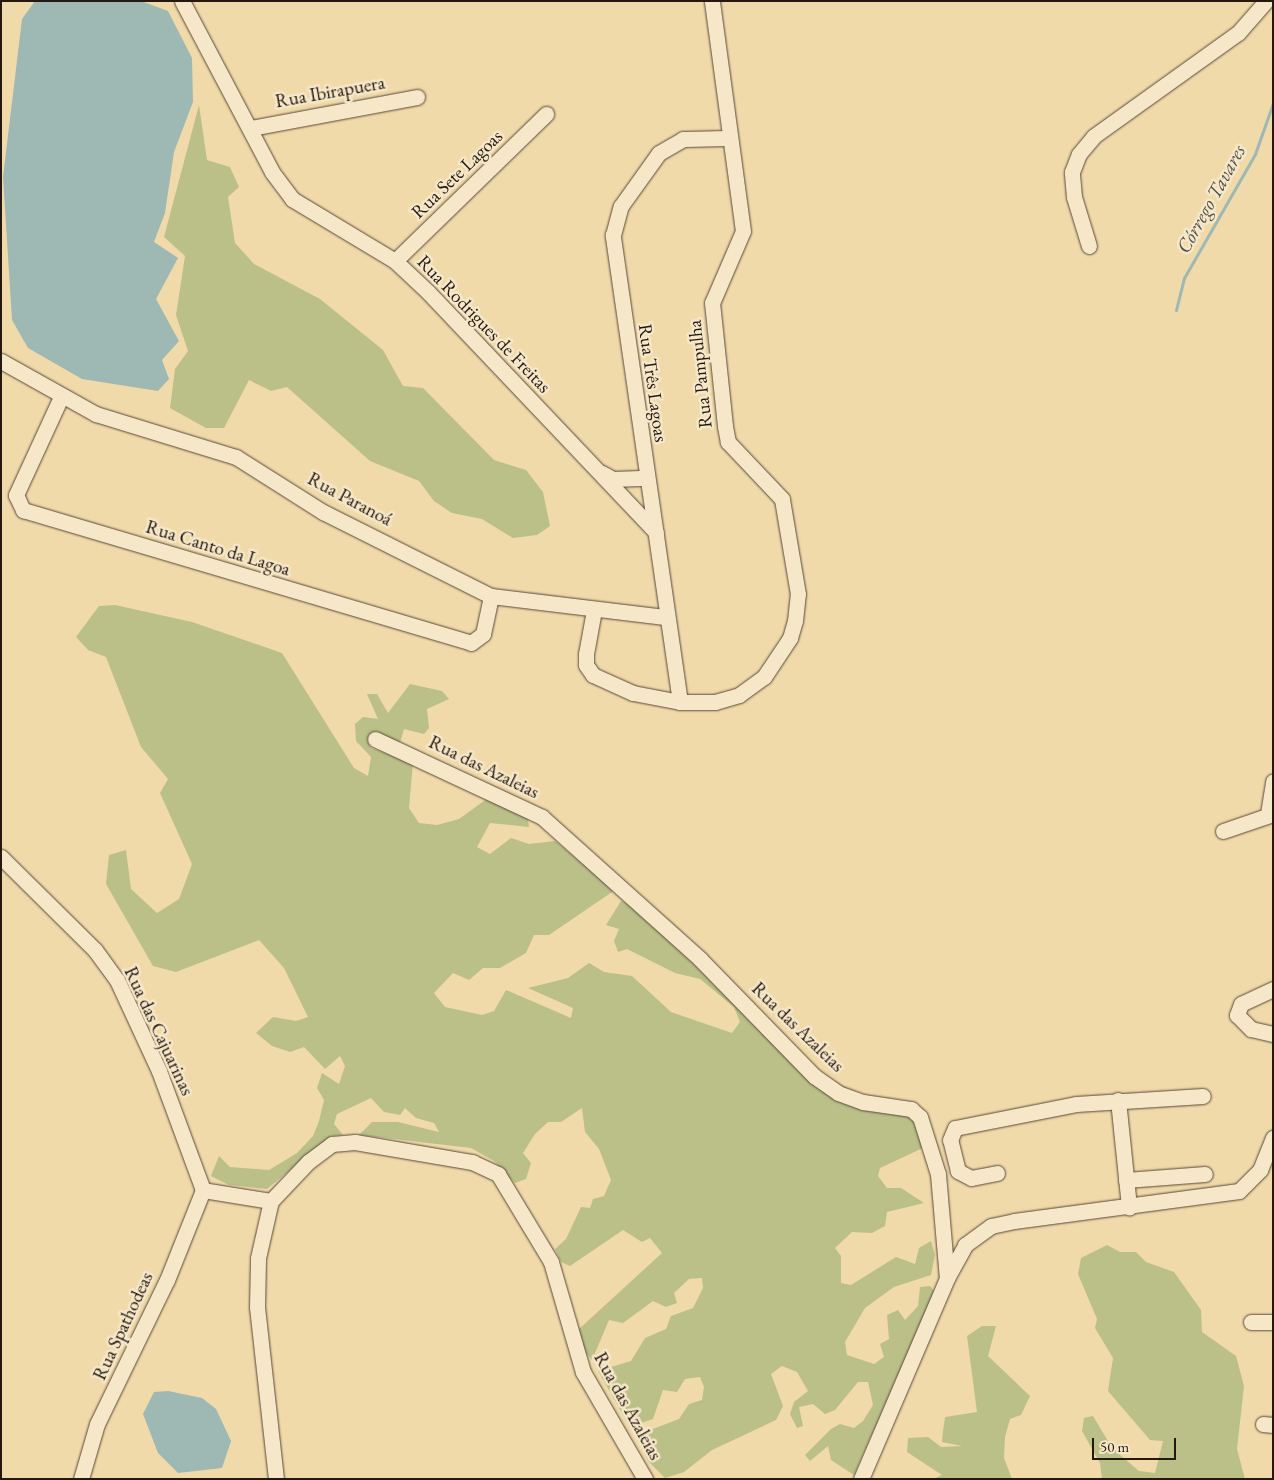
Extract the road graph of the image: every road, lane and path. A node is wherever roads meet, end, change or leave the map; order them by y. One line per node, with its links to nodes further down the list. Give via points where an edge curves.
1 (182, 1): 6 (street, Rua Rodrigues de Freitas)
2 (712, 1): 7 (street, Rua Pampulha)
3 (1266, 1): 8 (street, via 1238,33 1094,136 1080,154 1072,172 1074,197)
4 (417, 97): 6 (street, Rua Ibirapuera)
5 (546, 114): 9 (street, Rua Sete Lagoas)
6 (251, 128): 9 (street, Rua Rodrigues de Freitas, via 272,172 292,199)
7 (728, 138): 13 (street, Rua Três Lagoas, via 671,144 659,153 614,220); 18 (street, Rua Pampulha, via 743,232 712,302 725,426 728,442 782,499 798,594 790,638 764,677 739,694 715,702)
8 (1089, 246)
9 (395, 261): 12 (street, Rua Rodrigues de Freitas)
10 (1, 361): 11 (street, Rua Paranoá)
11 (61, 397): 15 (street, Rua Paranoá, via 96,414 236,457 322,512); 15 (street, Rua Canto da Lagoa, via 16,495 23,510 472,643 483,634)
12 (598, 471): 13 (street, Rua Rodrigues de Freitas, via 613,479); 14 (street, Rua Rodrigues de Freitas)
13 (647, 478): 14 (street, Rua Três Lagoas)
14 (656, 532): 17 (street, Rua Três Lagoas)
15 (491, 596): 16 (street, Rua Paranoá)
16 (594, 610): 17 (street, Rua Paranoá); 18 (street, Rua Pampulha, via 586,654 586,666 593,675 633,693)
17 (665, 617): 18 (street, Rua Três Lagoas)
18 (680, 702)
19 (375, 739): 35 (street, Rua das Azaleias, via 542,817 700,959 814,1076 838,1093 863,1102 911,1109 920,1116 938,1174)
20 (1273, 781): 21 (street)
21 (1270, 814): 22 (street)
22 (1223, 831)
23 (1, 857): 32 (street, Rua das Cajuarinas, via 96,950 117,980 159,1071)
24 (1273, 989): 25 (street, via 1251,997 1237,1008 1241,1023)
25 (1273, 1034)
26 (1203, 1096): 27 (street)
27 (1118, 1100): 29 (street, via 955,1128 950,1140 958,1171 971,1178); 31 (street)
28 (1273, 1138): 34 (street, via 1260,1170 1239,1190)
29 (997, 1173)
30 (1205, 1174): 31 (street)
31 (1126, 1180): 34 (street)
32 (203, 1190): 33 (street); 38 (street, Rua Spathodeas, via 167,1280 98,1424)
33 (271, 1201): 39 (street, via 258,1258 256,1307); 40 (street, Rua das Azaleias, via 308,1162 332,1144 354,1142 472,1162 498,1174 551,1262 584,1372)
34 (1129, 1207): 35 (street, via 991,1226 965,1245)
35 (947, 1278): 41 (street, Rua das Azaleias)
36 (1251, 1322): 37 (street)
37 (1273, 1322)
38 (81, 1479)
39 (276, 1479)
40 (645, 1479)
41 (862, 1479)

